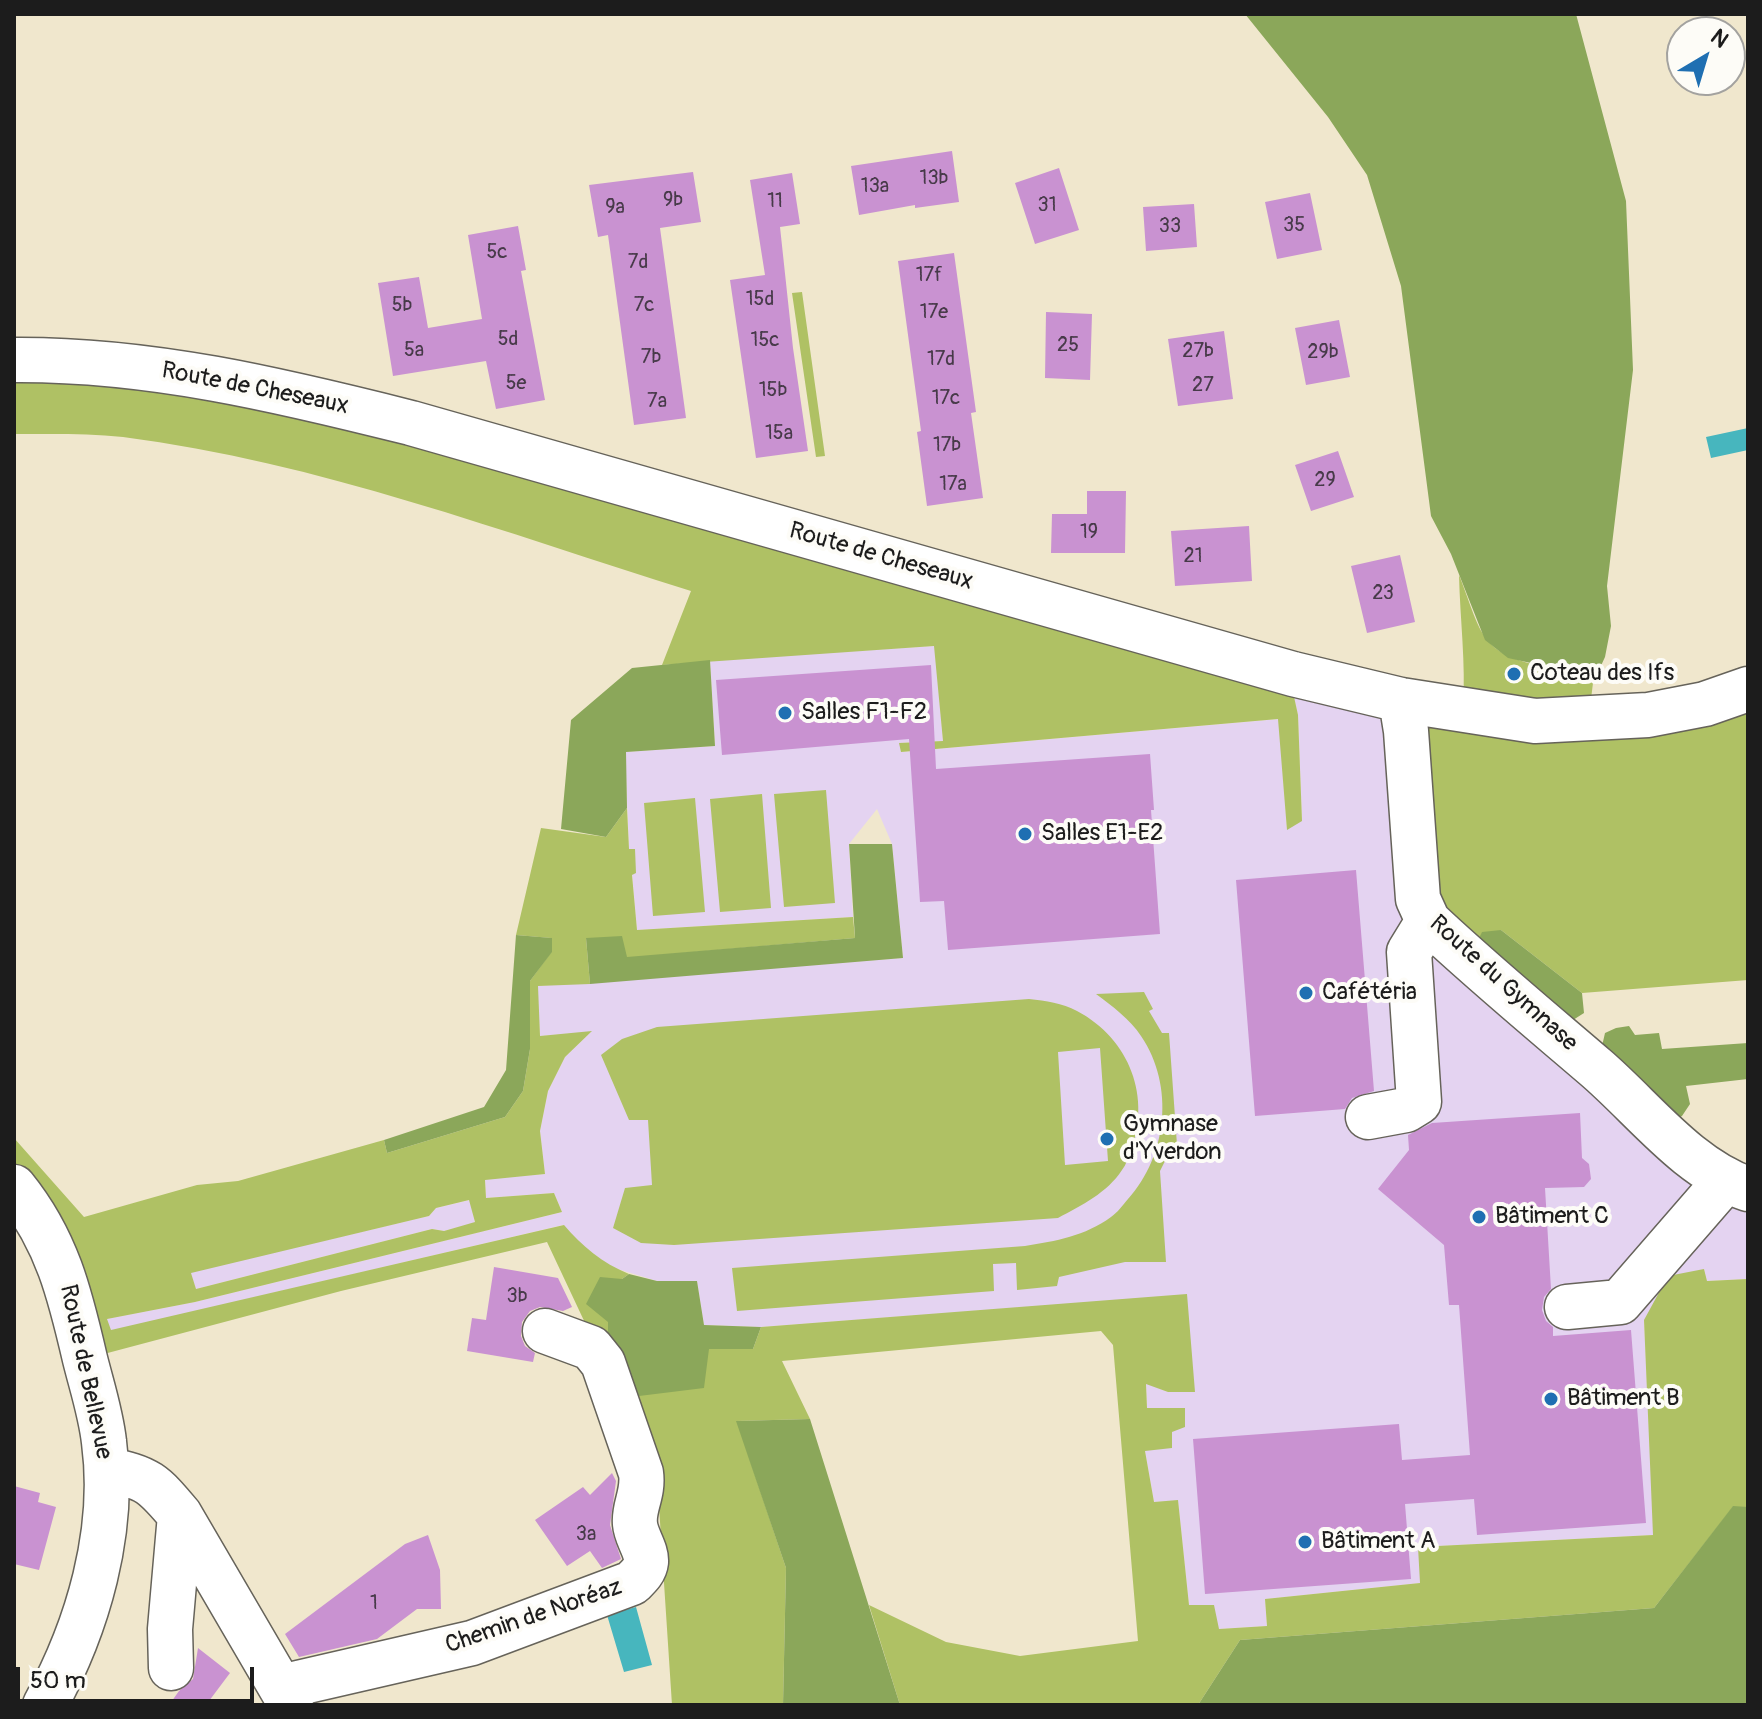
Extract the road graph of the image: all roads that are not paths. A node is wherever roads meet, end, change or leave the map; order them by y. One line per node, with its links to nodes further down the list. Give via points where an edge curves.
1 (14, 360): 3 (street, Route de Cheseaux, via 127,366 270,388)
2 (1748, 689): 3 (street, Route de Cheseaux, via 1648,715 1535,721)
3 (1401, 700): 4 (street, Route du Gymnase, via 1418,899)
4 (1428, 921): 5 (street, via 1409,952 1419,1102 1406,1110); 6 (street, Route du Gymnase, via 1682,1147)
5 (1368, 1117)
6 (1737, 1185): 8 (street, via 1620,1302)
7 (14, 1187): 10 (street, Route de Bellevue, via 33,1211 69,1289)
8 (1567, 1307)
9 (545, 1331): 13 (street, Chemin de Noréaz, via 591,1348 603,1363 641,1473 643,1489 634,1521 646,1559 643,1572 632,1583 472,1643)
10 (107, 1470): 11 (street, Chemin de Noréaz, via 146,1480); 14 (street, Route de Bellevue, via 105,1530 96,1570 72,1646)
11 (180, 1515): 12 (street); 13 (street, Chemin de Noréaz)
12 (171, 1668)
13 (286, 1696)
14 (45, 1705)

